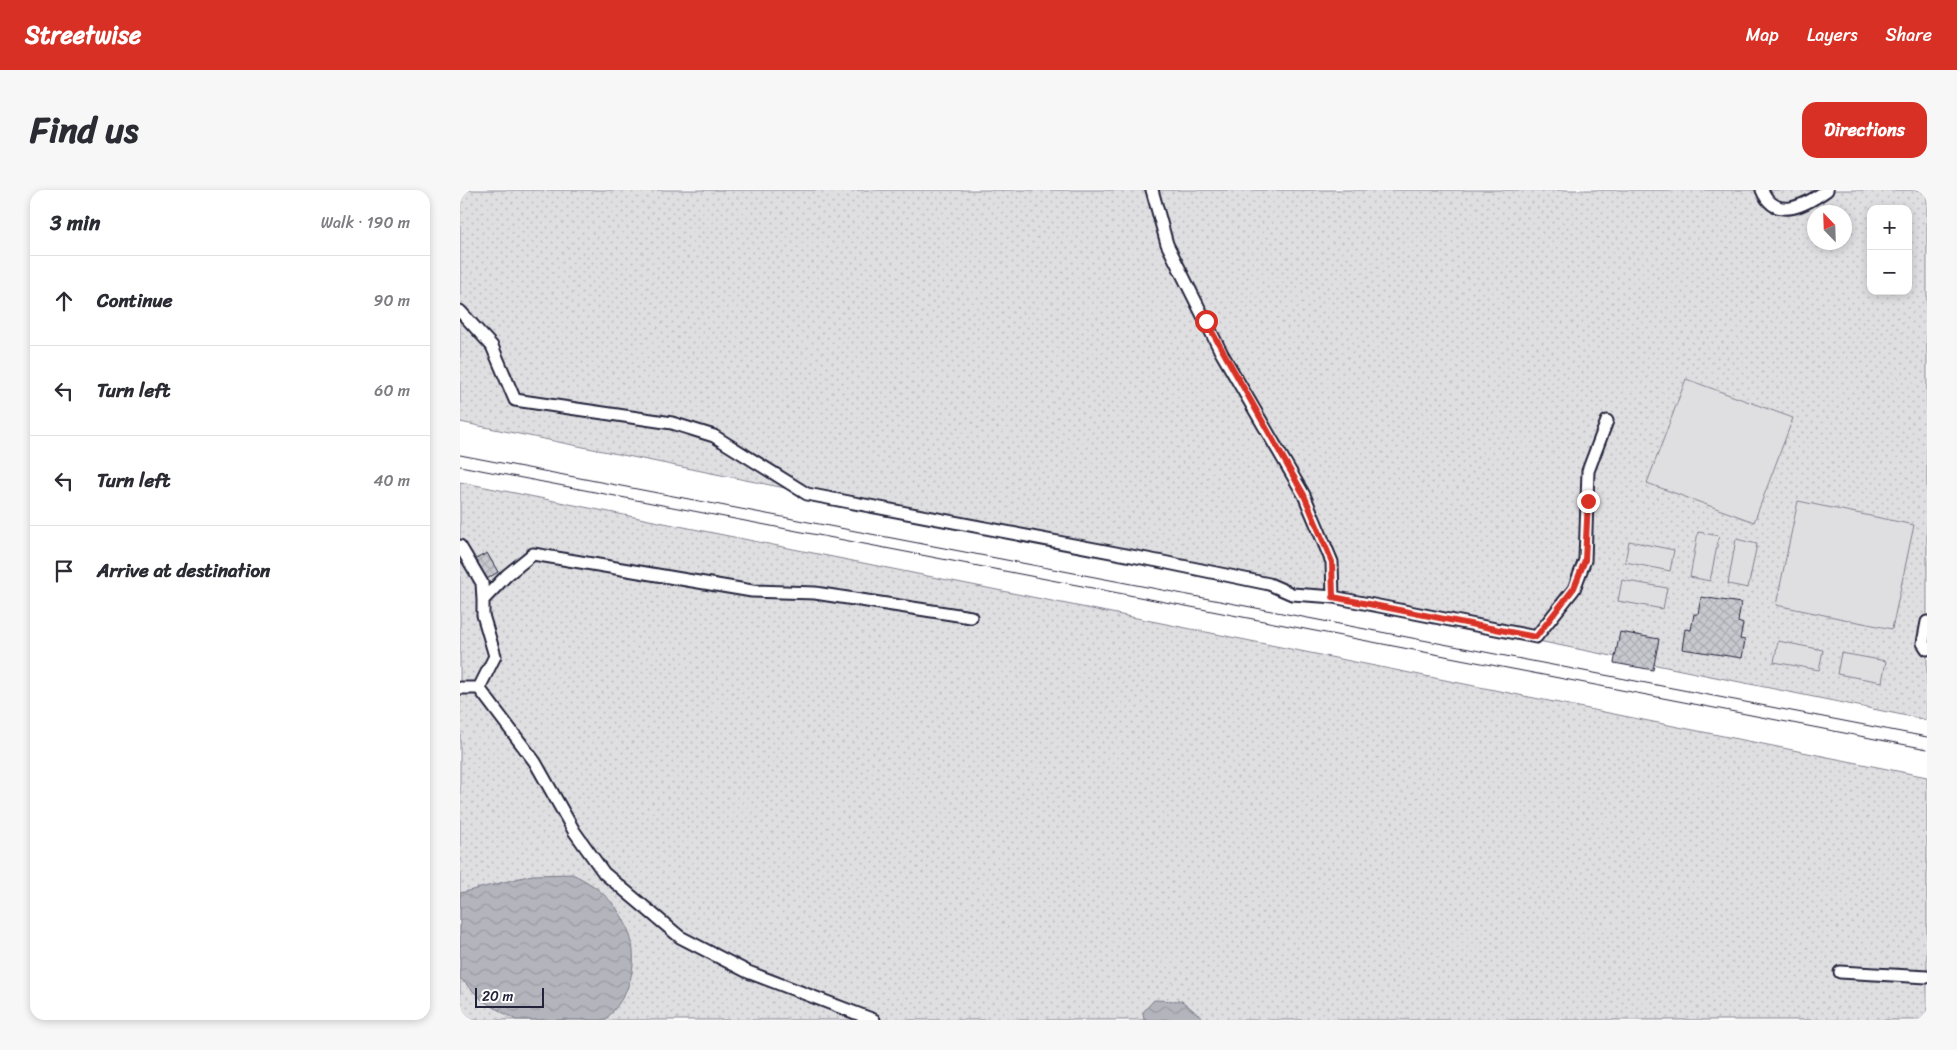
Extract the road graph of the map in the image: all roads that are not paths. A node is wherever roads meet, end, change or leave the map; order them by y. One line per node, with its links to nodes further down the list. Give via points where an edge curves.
1 (1152, 190): 7 (lane, via 1167,244 1221,352 1304,495 1332,562)
2 (1762, 190): 3 (lane, via 1765,198 1792,210)
3 (1827, 190)
4 (460, 311): 7 (lane, via 492,346 515,400 672,423 714,436 807,494 1163,562 1269,584 1292,594)
5 (1606, 421): 7 (lane, via 1588,472 1585,560 1574,588 1536,637)
6 (460, 546): 8 (lane, via 482,583)
7 (1335, 598)
8 (483, 600): 9 (lane, via 533,554 752,591 815,593); 13 (lane, via 483,615 496,656)
9 (971, 618)
10 (1927, 622): 11 (lane, via 1923,643)
11 (1927, 649)
12 (460, 688): 13 (lane)
13 (479, 688): 16 (lane, via 535,762 574,831 604,873 680,938 748,972)
14 (1840, 972): 15 (lane)
15 (1927, 978)
16 (874, 1020)

